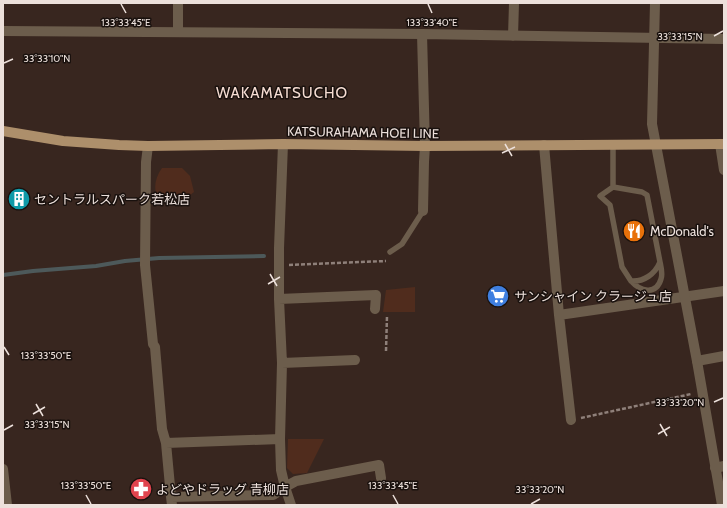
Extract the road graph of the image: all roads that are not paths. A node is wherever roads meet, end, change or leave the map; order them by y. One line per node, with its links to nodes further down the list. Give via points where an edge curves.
1 (178, 3): 5 (street)
2 (514, 3): 7 (street)
3 (655, 3): 8 (street)
4 (3, 31): 5 (street)
5 (178, 32): 6 (street)
6 (422, 34): 7 (street); 17 (street)
7 (513, 36): 8 (street)
8 (654, 38): 9 (street); 13 (street, via 652,124)
9 (724, 39)
10 (3, 132): 16 (main road, KATSURAHAMA HOEI LINE, via 63,141)
11 (283, 144): 16 (main road, KATSURAHAMA HOEI LINE); 17 (main road, KATSURAHAMA HOEI LINE); 26 (street)
12 (613, 144): 13 (main road, KATSURAHAMA HOEI LINE); 15 (main road, KATSURAHAMA HOEI LINE); 19 (lane)
13 (655, 144): 14 (main road, KATSURAHAMA HOEI LINE); 25 (street)
14 (722, 144): 18 (street)
15 (544, 145): 17 (main road, KATSURAHAMA HOEI LINE); 28 (street)
16 (148, 146): 35 (street, via 145,260 162,429)
17 (425, 146): 20 (street)
18 (724, 170)
19 (613, 187): 22 (lane, via 647,194); 23 (lane, via 600,196 610,205 622,268)
20 (423, 211): 21 (lane, via 402,244)
21 (390, 252)
22 (660, 262): 23 (lane, via 652,274 641,280); 23 (lane, via 661,278 657,286 651,290 636,286)
23 (631, 281)
24 (724, 291): 25 (street)
25 (686, 297): 28 (street); 32 (street)
26 (279, 299): 27 (street, via 376,295); 31 (street)
27 (375, 309)
28 (559, 315): 33 (street)
29 (724, 356): 32 (street)
30 (355, 360): 31 (street)
31 (282, 362): 34 (street)
32 (698, 362): 36 (street)
33 (571, 420)
34 (280, 439): 35 (street); 39 (street, via 281,470)
35 (166, 443): 40 (street)
36 (720, 467): 43 (street)
37 (3, 469): 41 (street)
38 (382, 478): 39 (street, via 379,465 296,481)
39 (286, 487): 40 (street, via 273,495); 42 (street)
40 (172, 501)
41 (7, 505)
42 (291, 505)
43 (722, 505)

